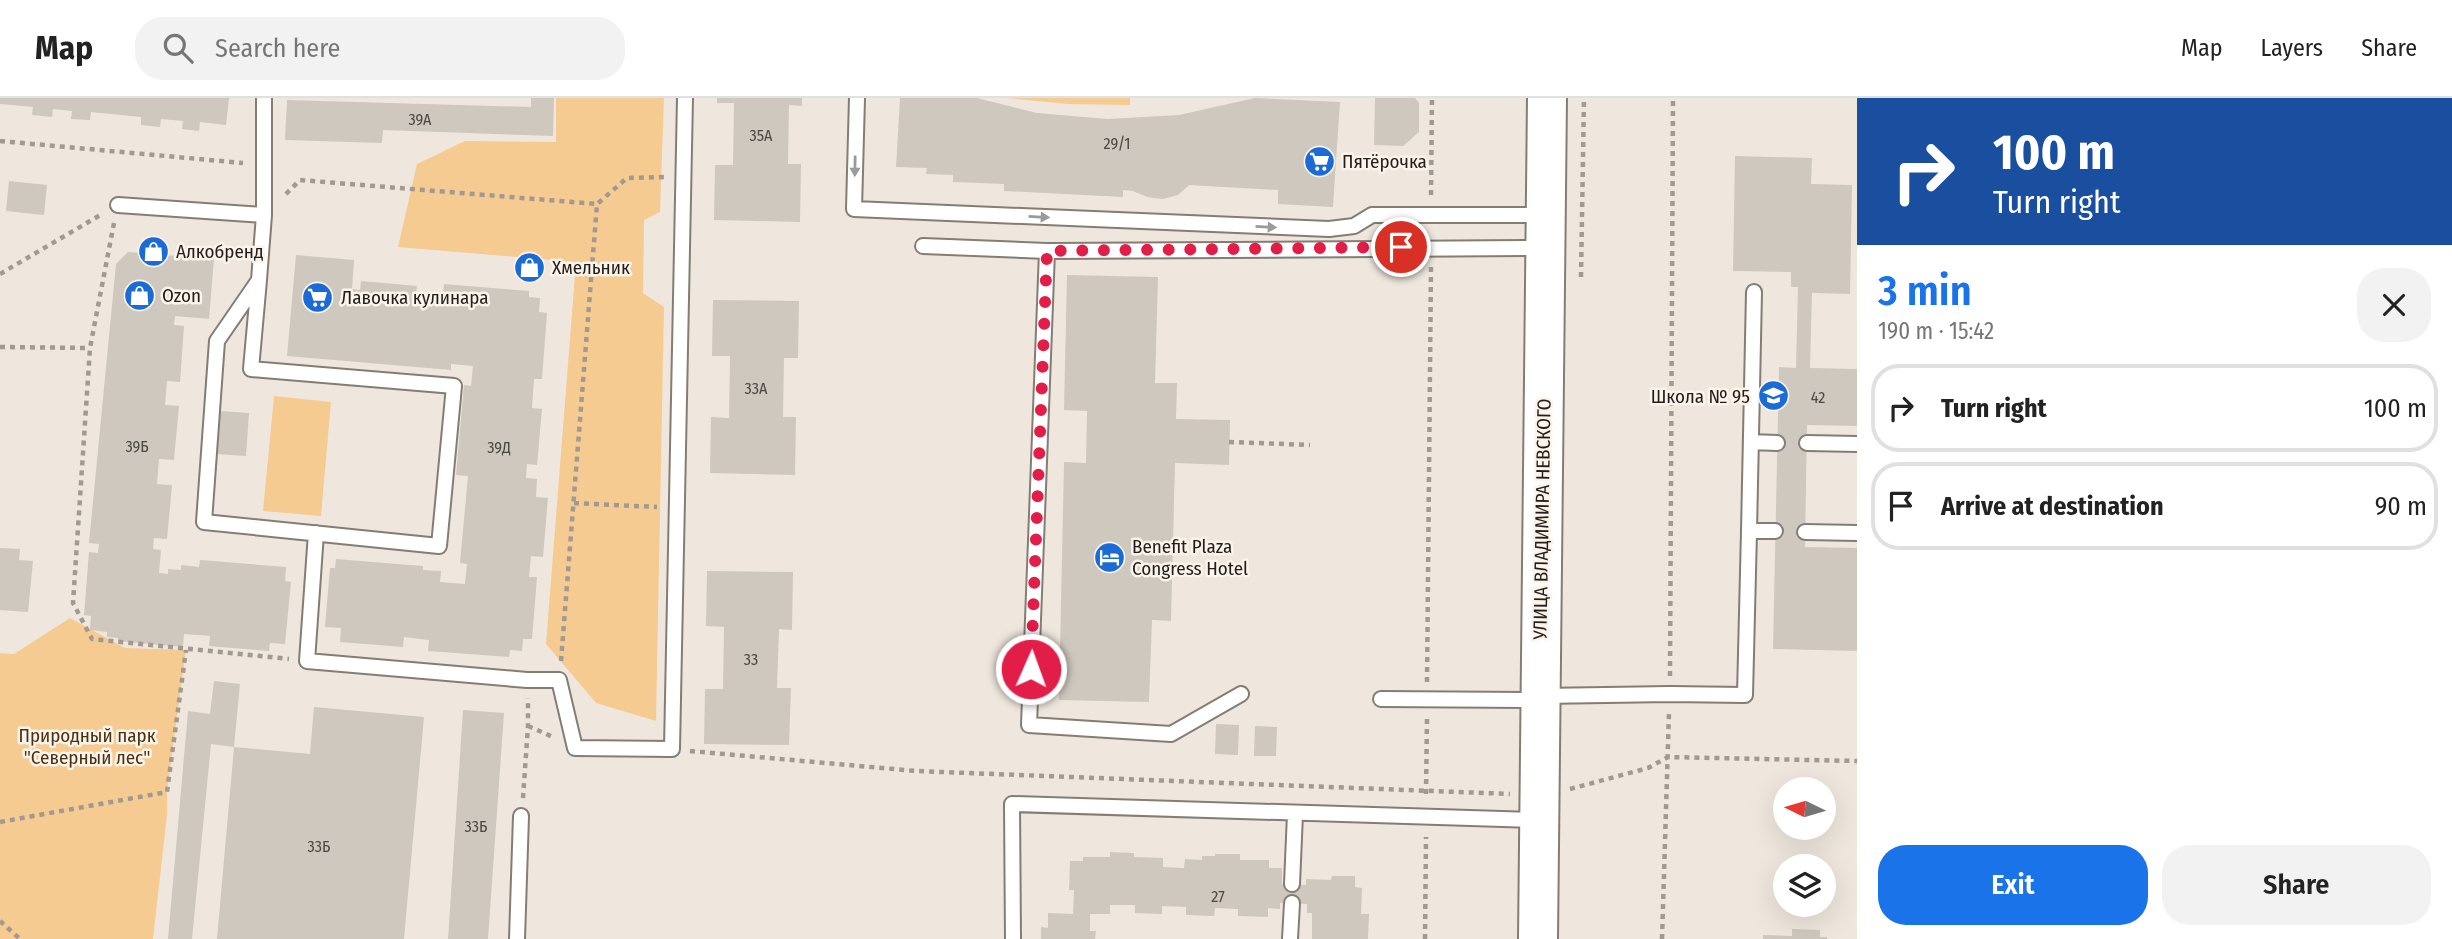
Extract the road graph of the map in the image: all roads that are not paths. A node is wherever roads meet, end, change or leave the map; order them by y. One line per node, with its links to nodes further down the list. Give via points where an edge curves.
1 (264, 98): 6 (lane)
2 (685, 98): 19 (lane, via 672,749 575,748 559,680 307,661)
3 (857, 98): 7 (lane, one-way to 7, via 854,209 1329,229 1354,226 1372,215 1431,215)
4 (1547, 98): 7 (street, УЛИЦА ВЛАДИМИРА НЕВСКОГО)
5 (118, 205): 6 (lane)
6 (264, 215): 10 (lane)
7 (1546, 231): 9 (lane, via 1431,249); 22 (street, УЛИЦА ВЛАДИМИРА НЕВСКОГО)
8 (923, 246): 9 (lane)
9 (1047, 251): 21 (lane, via 1029,725 1171,734)
10 (260, 280): 19 (lane, via 217,341 204,522); 19 (lane, via 251,369 454,386 439,546)
11 (1754, 292): 12 (lane)
12 (1751, 442): 13 (lane); 16 (lane)
13 (1777, 443)
14 (1807, 443): 15 (lane)
15 (1857, 444)
16 (1749, 531): 17 (lane); 22 (lane, via 1745,695)
17 (1775, 531)
18 (1805, 532): 20 (lane)
19 (316, 533)
20 (1857, 533)
21 (1241, 694)
22 (1540, 698): 23 (lane); 24 (street, УЛИЦА ВЛАДИМИРА НЕВСКОГО)
23 (1381, 699)
24 (1539, 807): 25 (lane, via 1426,818); 32 (street, УЛИЦА ВЛАДИМИРА НЕВСКОГО)
25 (1295, 814): 27 (lane); 30 (lane, via 1012,804)
26 (521, 816): 29 (lane)
27 (1292, 884)
28 (1292, 903): 31 (lane)
29 (517, 939)
30 (1013, 939)
31 (1290, 939)
32 (1538, 939)

